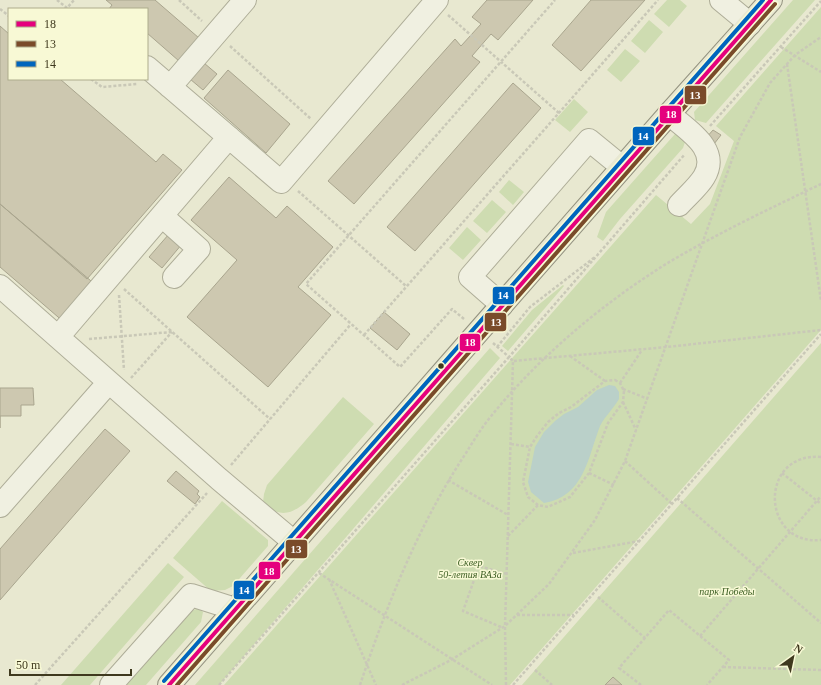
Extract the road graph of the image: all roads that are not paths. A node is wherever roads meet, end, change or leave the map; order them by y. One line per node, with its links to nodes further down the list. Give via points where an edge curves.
1 (245, 0): 7 (lane)
2 (721, 0): 5 (lane)
3 (771, 0): 5 (main road)
4 (441, 6): 9 (lane, via 281,182)
5 (750, 24): 8 (main road)
6 (148, 77): 7 (lane)
7 (170, 87): 9 (lane)
8 (668, 114): 10 (main road); 11 (lane, via 698,140 708,155 704,177)
9 (228, 137): 12 (lane)
10 (622, 168): 15 (main road); 15 (lane, via 589,140 470,277)
11 (679, 205)
12 (162, 216): 13 (lane, via 199,249); 16 (lane)
13 (174, 277)
14 (0, 286): 16 (lane)
15 (502, 304): 19 (main road)
16 (58, 337): 17 (lane)
17 (117, 380): 18 (lane); 19 (lane, via 219,479)
18 (0, 506)
19 (295, 542): 20 (main road)
20 (235, 609): 21 (lane, via 191,595); 22 (main road)
21 (111, 685)
22 (169, 685)

